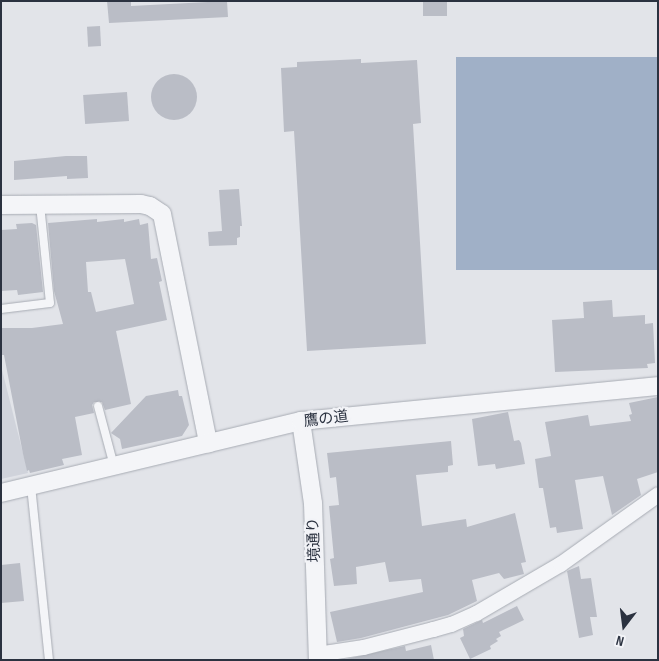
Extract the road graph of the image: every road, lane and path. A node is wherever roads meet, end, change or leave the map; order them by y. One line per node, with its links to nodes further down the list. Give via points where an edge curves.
1 (40, 204): 2 (street); 3 (lane, via 50,303); 7 (street, via 141,204 162,214)
2 (1, 205)
3 (1, 309)
4 (658, 386): 6 (street, 鷹の道)
5 (98, 406): 8 (lane)
6 (301, 421): 7 (street, 鷹の道); 12 (street, 境通り, via 313,503)
7 (208, 444): 8 (street, 鷹の道)
8 (114, 466): 9 (street, 鷹の道)
9 (31, 486): 10 (street, 鷹の道); 13 (lane)
10 (1, 493)
11 (658, 494): 12 (street, via 560,564 476,613 424,632)
12 (318, 657)
13 (49, 660)

